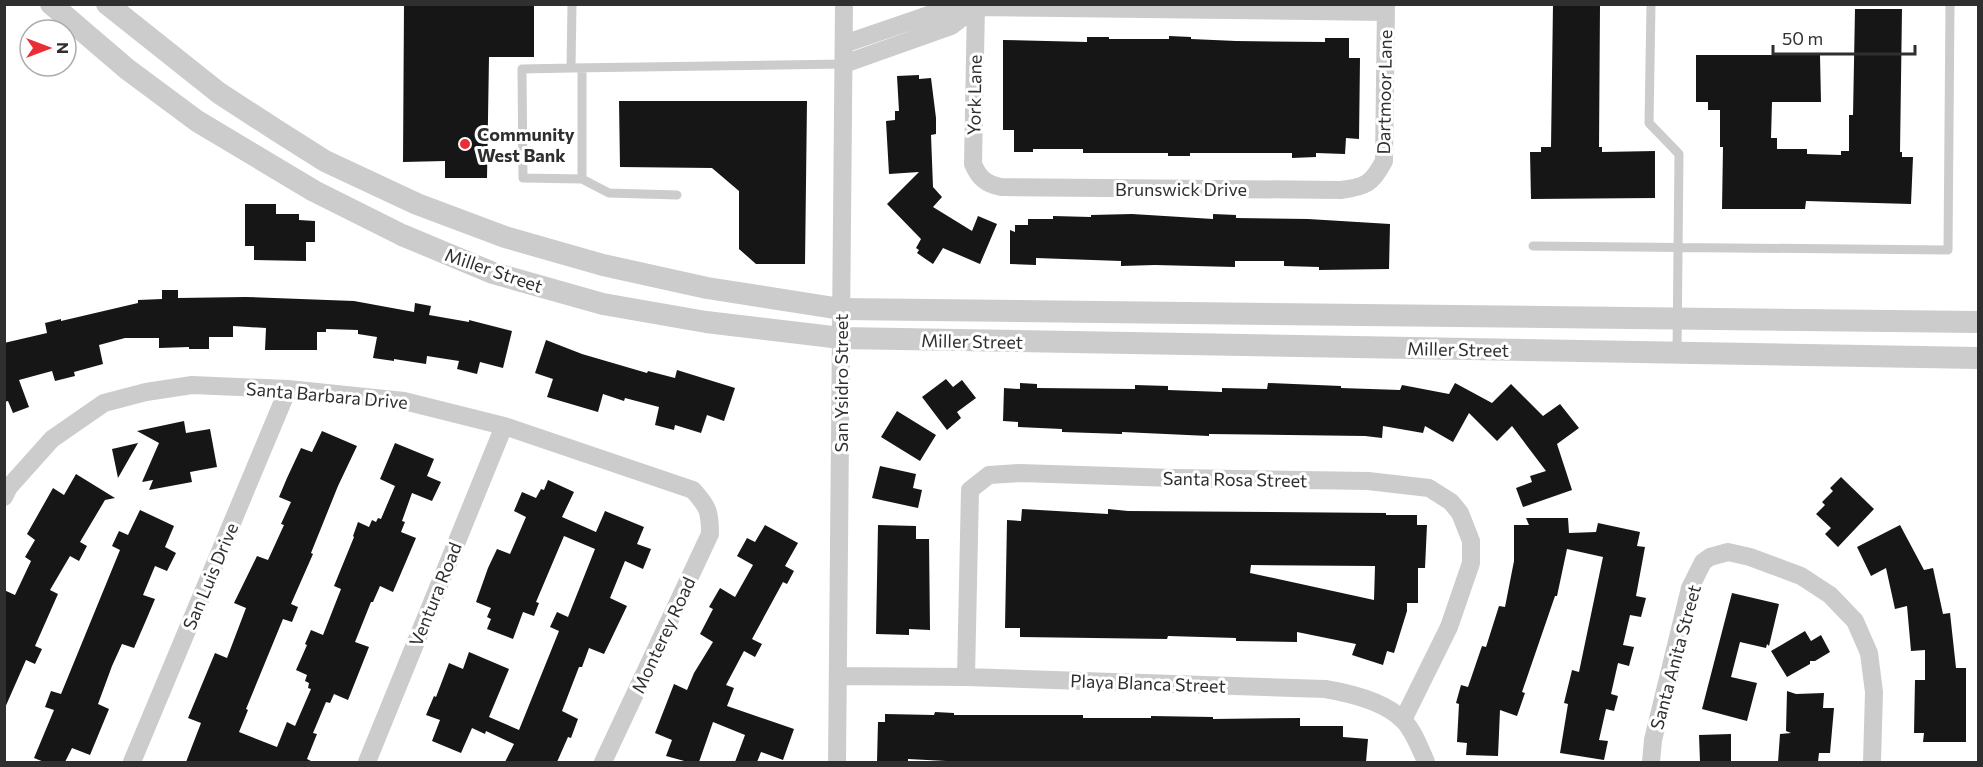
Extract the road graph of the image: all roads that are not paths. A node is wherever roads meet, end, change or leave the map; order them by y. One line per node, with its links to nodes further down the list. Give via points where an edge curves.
1 (51, 4): 22 (street, Miller Street, via 127,69 197,121 314,191 402,235 493,273 603,304 706,322)
2 (107, 4): 19 (street, Miller Street, via 219,93 276,130 325,161 417,204 505,237 603,265 707,288)
3 (572, 4): 11 (lane)
4 (844, 4): 9 (street, San Ysidro Street)
5 (1651, 4): 18 (lane, via 1649,123 1679,154)
6 (1950, 4): 18 (lane, via 1948,250)
7 (976, 6): 8 (street); 9 (street, via 946,9); 10 (street, via 951,26); 15 (street, York Lane, via 973,164)
8 (1386, 8): 13 (street, Dartmoor Lane, via 1384,161)
9 (844, 44): 10 (street, San Ysidro Street)
10 (844, 64): 12 (lane); 19 (street, San Ysidro Street)
11 (571, 68): 12 (lane); 14 (lane, via 522,69 523,178)
12 (582, 68): 14 (lane)
13 (1376, 178): 15 (street, Brunswick Drive, via 1361,187 1341,190 1001,187)
14 (582, 179): 16 (lane, via 609,193)
15 (985, 182)
16 (677, 195)
17 (1533, 246): 18 (lane)
18 (1678, 247): 20 (lane)
19 (841, 309): 20 (street, Miller Street); 22 (street, San Ysidro Street)
20 (1677, 319): 21 (street, Miller Street); 23 (lane)
21 (1978, 322)
22 (841, 338): 23 (street, Miller Street); 29 (street, San Ysidro Street)
23 (1677, 352): 24 (street, Miller Street)
24 (1978, 358)
25 (288, 390): 26 (street, Santa Barbara Drive, via 404,401); 27 (street, Santa Barbara Drive, via 192,385 104,403 52,439); 32 (street, San Luis Drive)
26 (504, 426): 28 (street, Santa Barbara Drive, via 693,490); 33 (street, Ventura Road)
27 (4, 497)
28 (706, 505): 34 (street, Monterey Road, via 710,534)
29 (838, 676): 30 (street, Playa Blanca Street); 35 (street, San Ysidro Street)
30 (966, 677): 31 (street, Playa Blanca Street, via 1326,689 1374,702); 31 (street, Santa Rosa Street, via 970,490 989,475 1020,472 1368,481 1429,488 1460,513 1471,541 1471,563 1449,627)
31 (1403, 720): 36 (street, Playa Blanca Street)
32 (132, 762)
33 (367, 762)
34 (603, 762)
35 (837, 762)
36 (1426, 762)
37 (1651, 762): 38 (street, Santa Anita Street, via 1690,588 1703,562 1728,552 1801,576 1830,595 1855,621 1869,653 1873,682)
38 (1872, 762)

